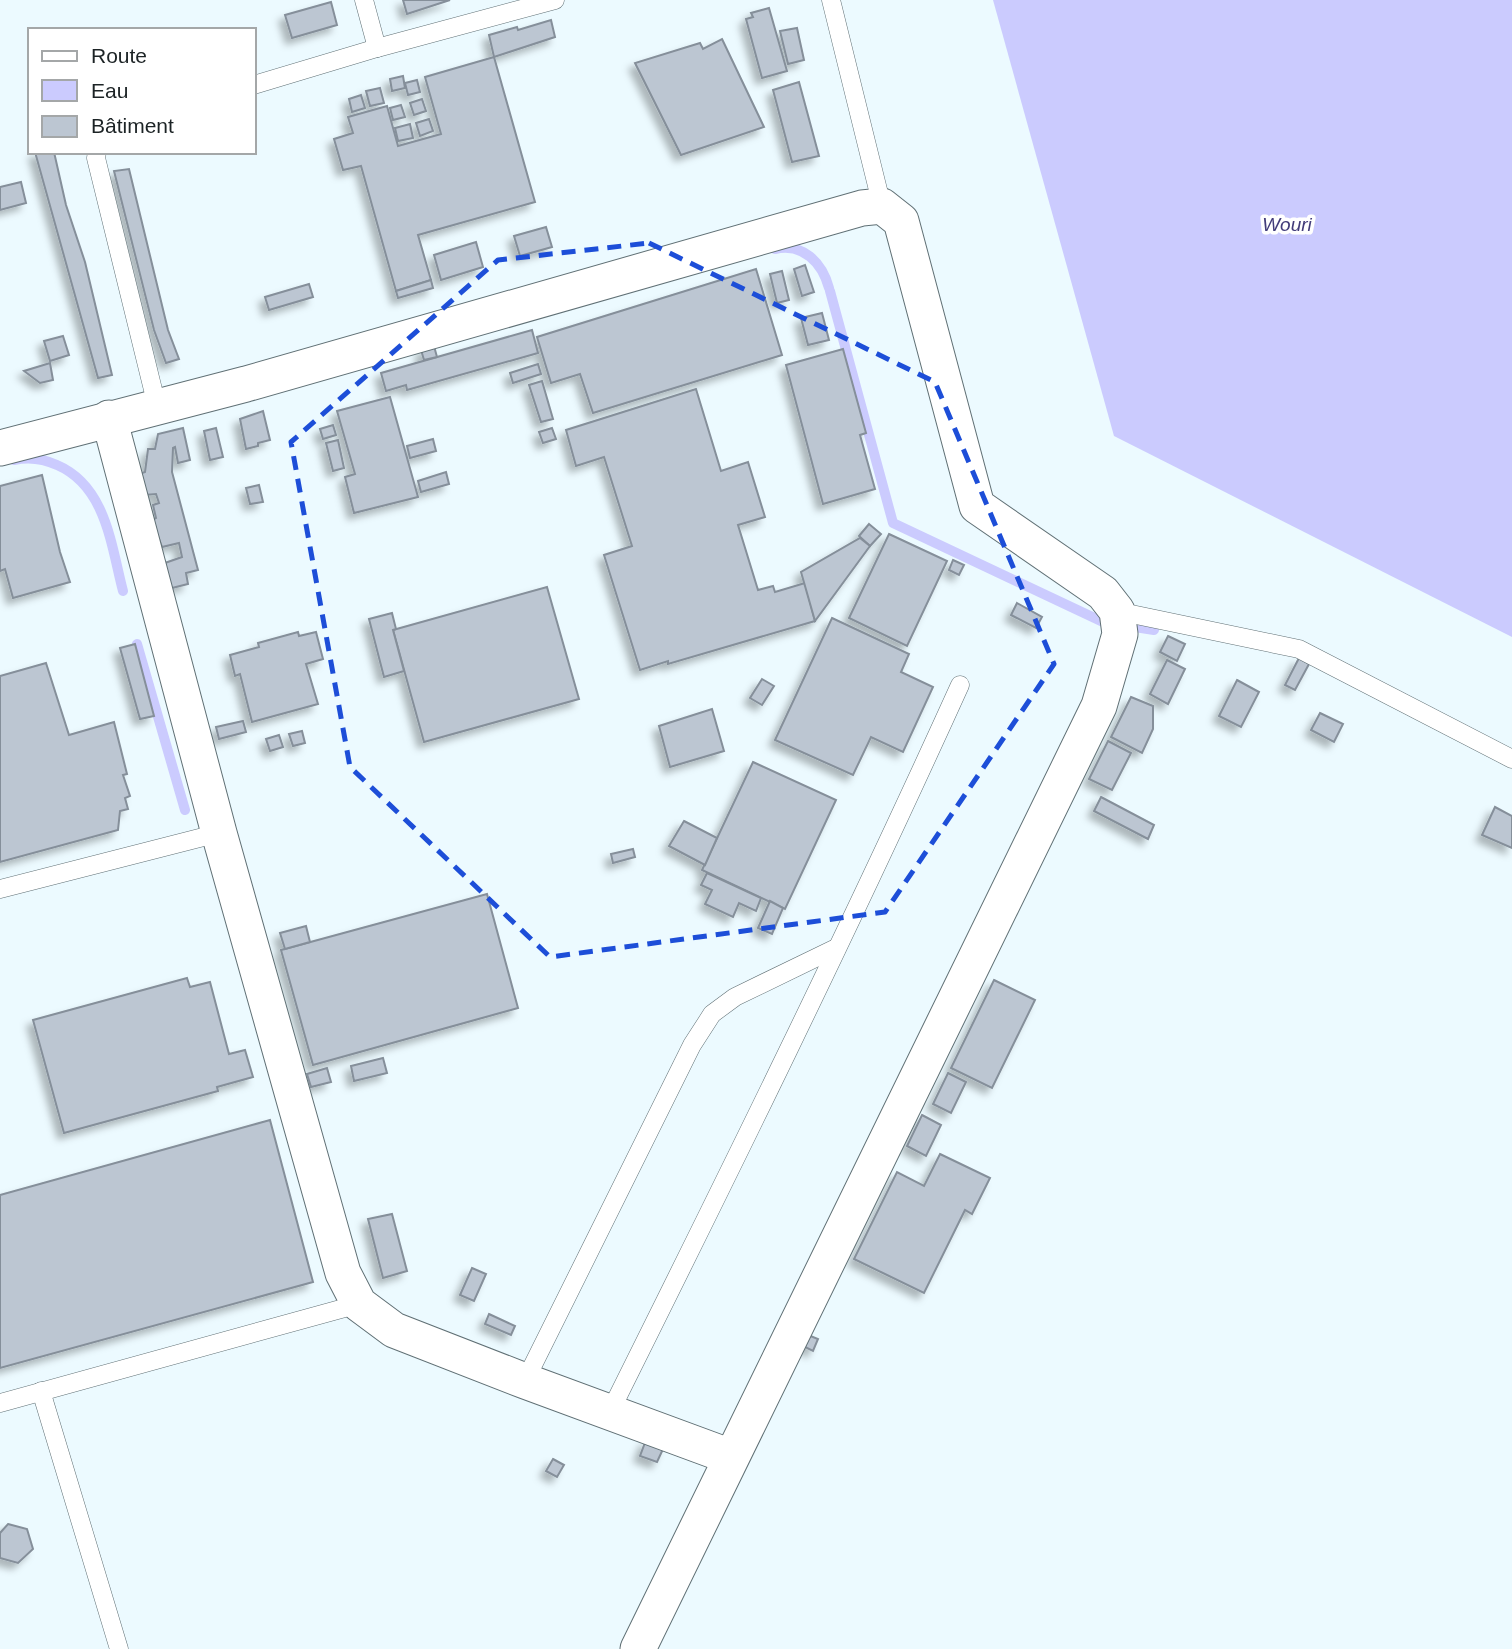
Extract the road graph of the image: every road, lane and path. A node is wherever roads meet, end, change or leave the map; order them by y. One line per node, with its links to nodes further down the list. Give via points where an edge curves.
1 (364, 0): 4 (lane)
2 (555, 0): 4 (lane)
3 (831, 0): 7 (lane)
4 (377, 48): 5 (lane)
5 (256, 84)
6 (97, 154): 8 (lane)
7 (882, 206): 8 (street); 11 (street, via 901,221 977,506 1102,593)
8 (157, 406): 9 (street)
9 (109, 418): 10 (street); 14 (street)
10 (0, 447)
11 (1117, 611): 13 (lane, via 1298,649); 22 (street, via 1120,635 1099,706)
12 (960, 685): 16 (lane)
13 (1512, 759)
14 (219, 833): 15 (lane); 17 (street, via 343,1273)
15 (0, 889)
16 (836, 948): 18 (lane, via 735,997 712,1014 692,1045); 21 (lane, via 747,1139)
17 (359, 1304): 18 (street, via 394,1330); 19 (lane)
18 (525, 1381): 21 (street)
19 (41, 1391): 20 (lane); 23 (lane)
20 (0, 1403)
21 (610, 1412): 22 (street)
22 (731, 1457): 24 (street)
23 (119, 1649)
24 (638, 1649)

